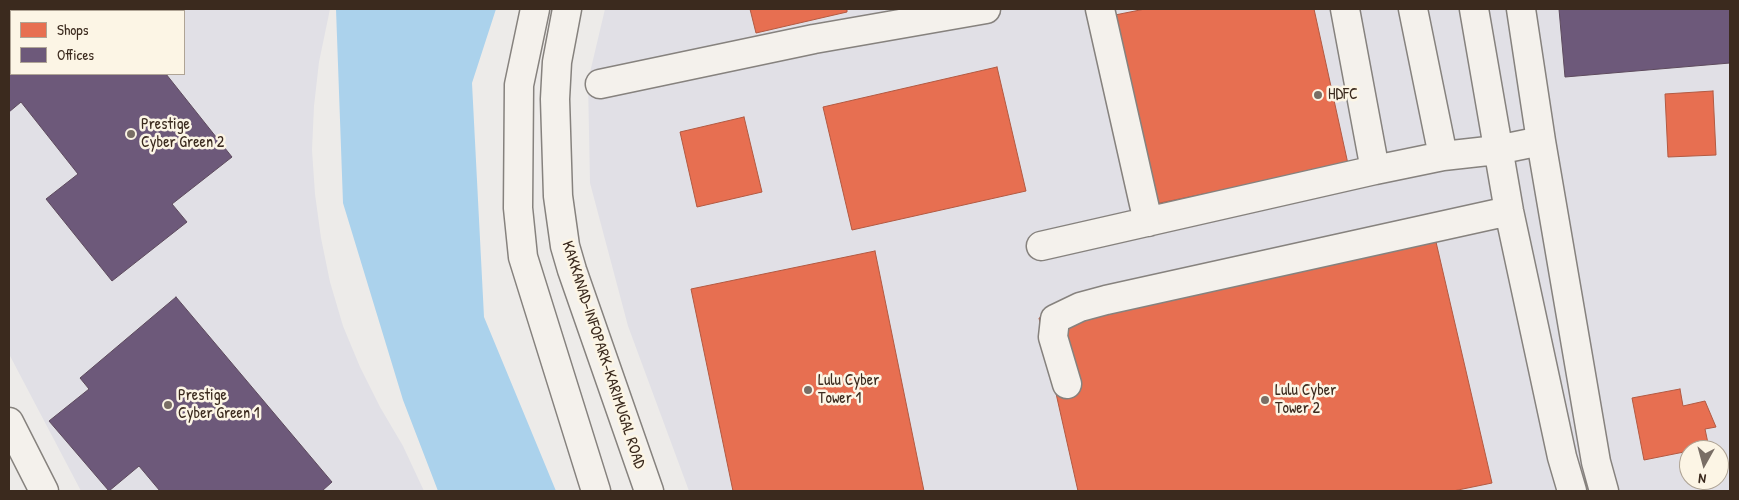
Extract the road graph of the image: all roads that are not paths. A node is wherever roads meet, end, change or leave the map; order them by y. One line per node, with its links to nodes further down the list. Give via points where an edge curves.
1 (535, 9): 20 (main road, via 519,85 518,208 523,257)
2 (567, 9): 21 (main road, KAKKANAD-INFOPARK-KARIMUGAL ROAD, via 556,62 555,99 558,196 565,246)
3 (986, 9): 9 (main road, via 814,39)
4 (1100, 9): 15 (main road)
5 (1345, 9): 13 (main road)
6 (1413, 9): 12 (main road)
7 (1474, 9): 11 (main road)
8 (1520, 9): 10 (main road)
9 (600, 84)
10 (1541, 141): 11 (main road); 23 (main road, via 1596,462)
11 (1497, 150): 12 (main road); 14 (main road)
12 (1443, 156): 13 (main road)
13 (1374, 170): 15 (main road)
14 (1509, 211): 17 (main road, via 1080,307 1055,319 1053,337); 22 (main road)
15 (1148, 222): 16 (main road)
16 (1041, 246)
17 (1067, 384)
18 (9, 422): 19 (main road)
19 (44, 491)
20 (596, 491)
21 (649, 491)
22 (1572, 491)
23 (1604, 491)

